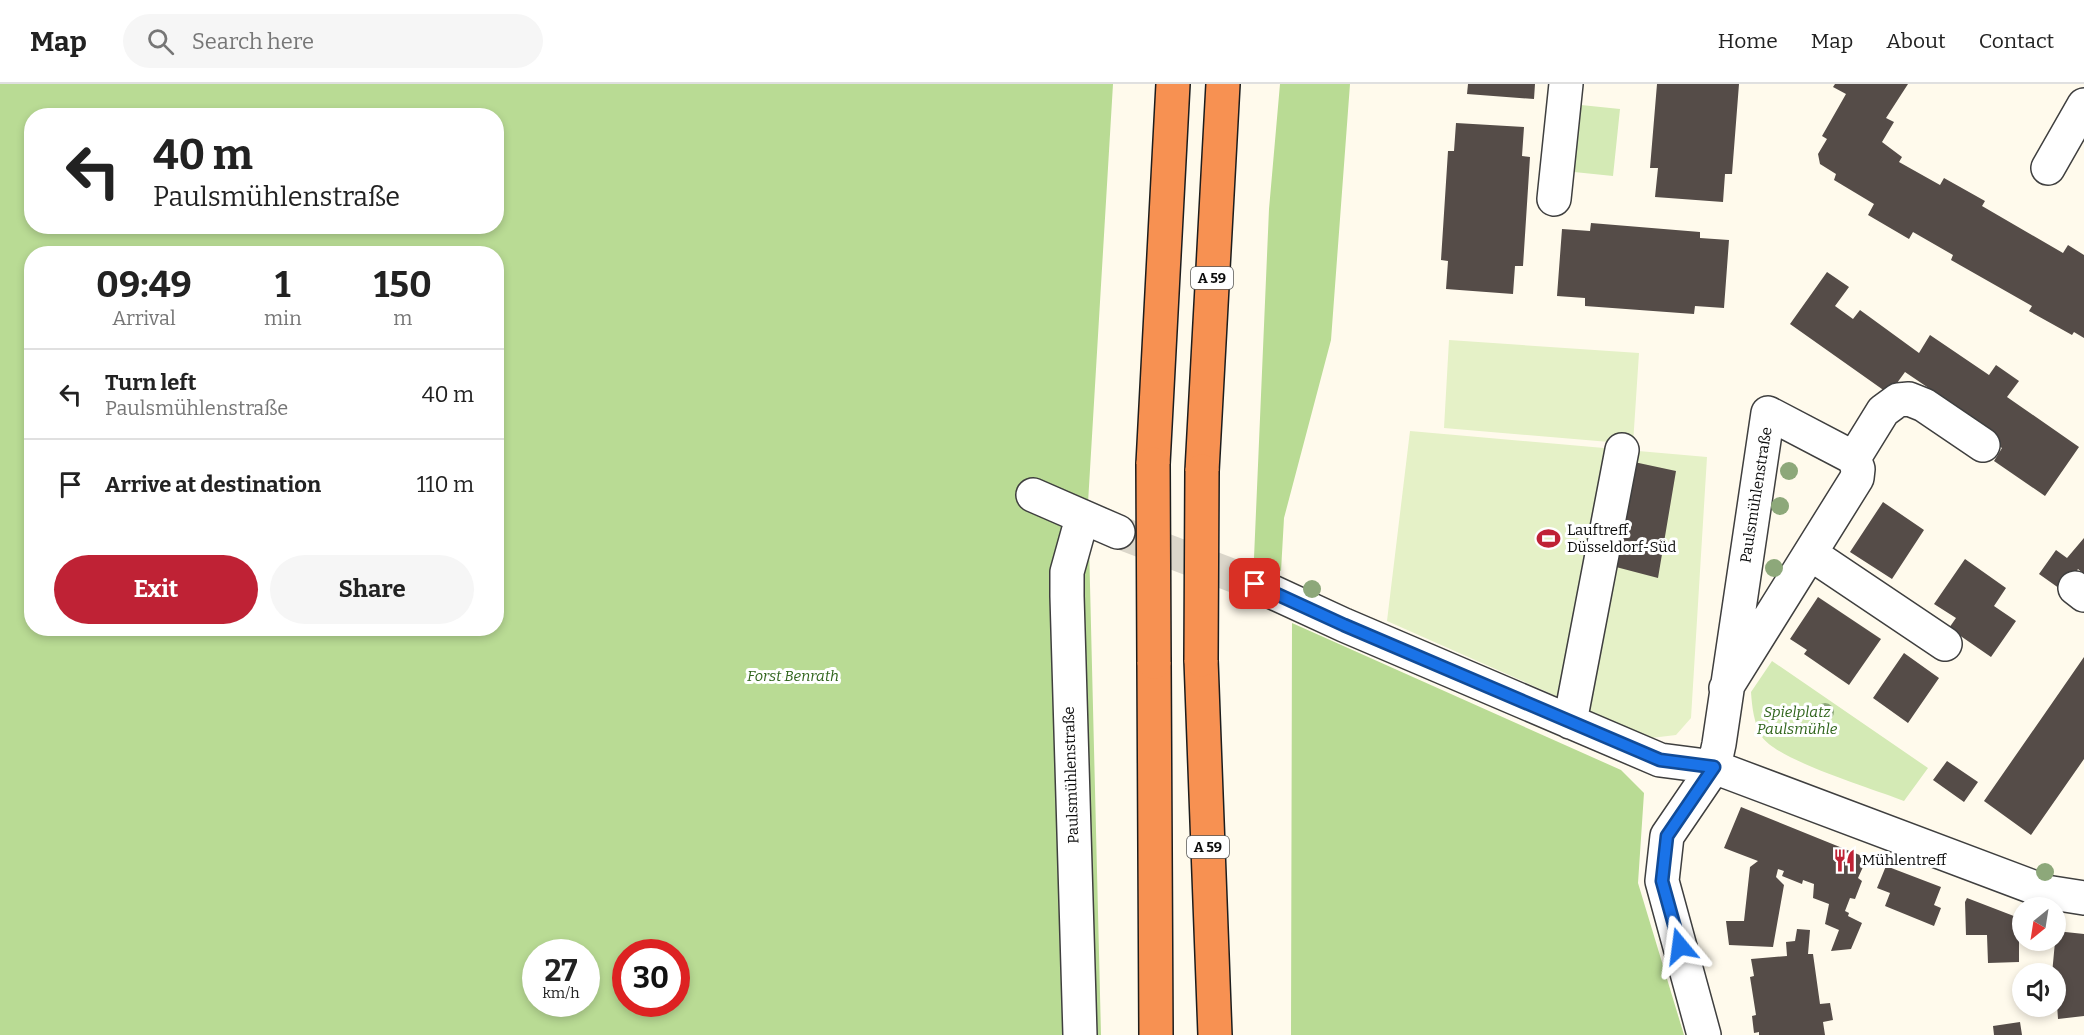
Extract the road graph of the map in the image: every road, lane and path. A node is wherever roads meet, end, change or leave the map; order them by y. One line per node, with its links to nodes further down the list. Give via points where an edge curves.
1 (1173, 84): 21 (highway, bridge, via 1153,464)
2 (1223, 84): 22 (highway, A 59, bridge, via 1202,471 1201,660)
3 (1566, 84): 6 (street)
4 (2084, 105): 5 (street)
5 (2048, 168)
6 (1554, 199)
7 (1983, 445): 9 (street, via 1924,405 1909,399 1898,400 1883,411)
8 (1622, 450): 17 (street)
9 (1854, 458): 13 (street, Paulsmühlenstraße, via 1857,478); 16 (street, Paulsmühlenstraße, via 1768,413)
10 (1033, 495): 11 (street)
11 (1082, 518): 12 (street); 20 (street, Paulsmühlenstraße, via 1067,572)
12 (1118, 532)
13 (1811, 554): 15 (street); 16 (street, Paulsmühlenstraße)
14 (1255, 584): 17 (street)
15 (1945, 644)
16 (1726, 688): 18 (street, Paulsmühlenstraße)
17 (1570, 722): 18 (street, via 1660,760)
18 (1714, 767): 19 (street, via 2046,892); 23 (street, via 1667,836 1662,881)
19 (2084, 898)
20 (1080, 1035)
21 (1156, 1035)
22 (1215, 1035)
23 (1704, 1035)

